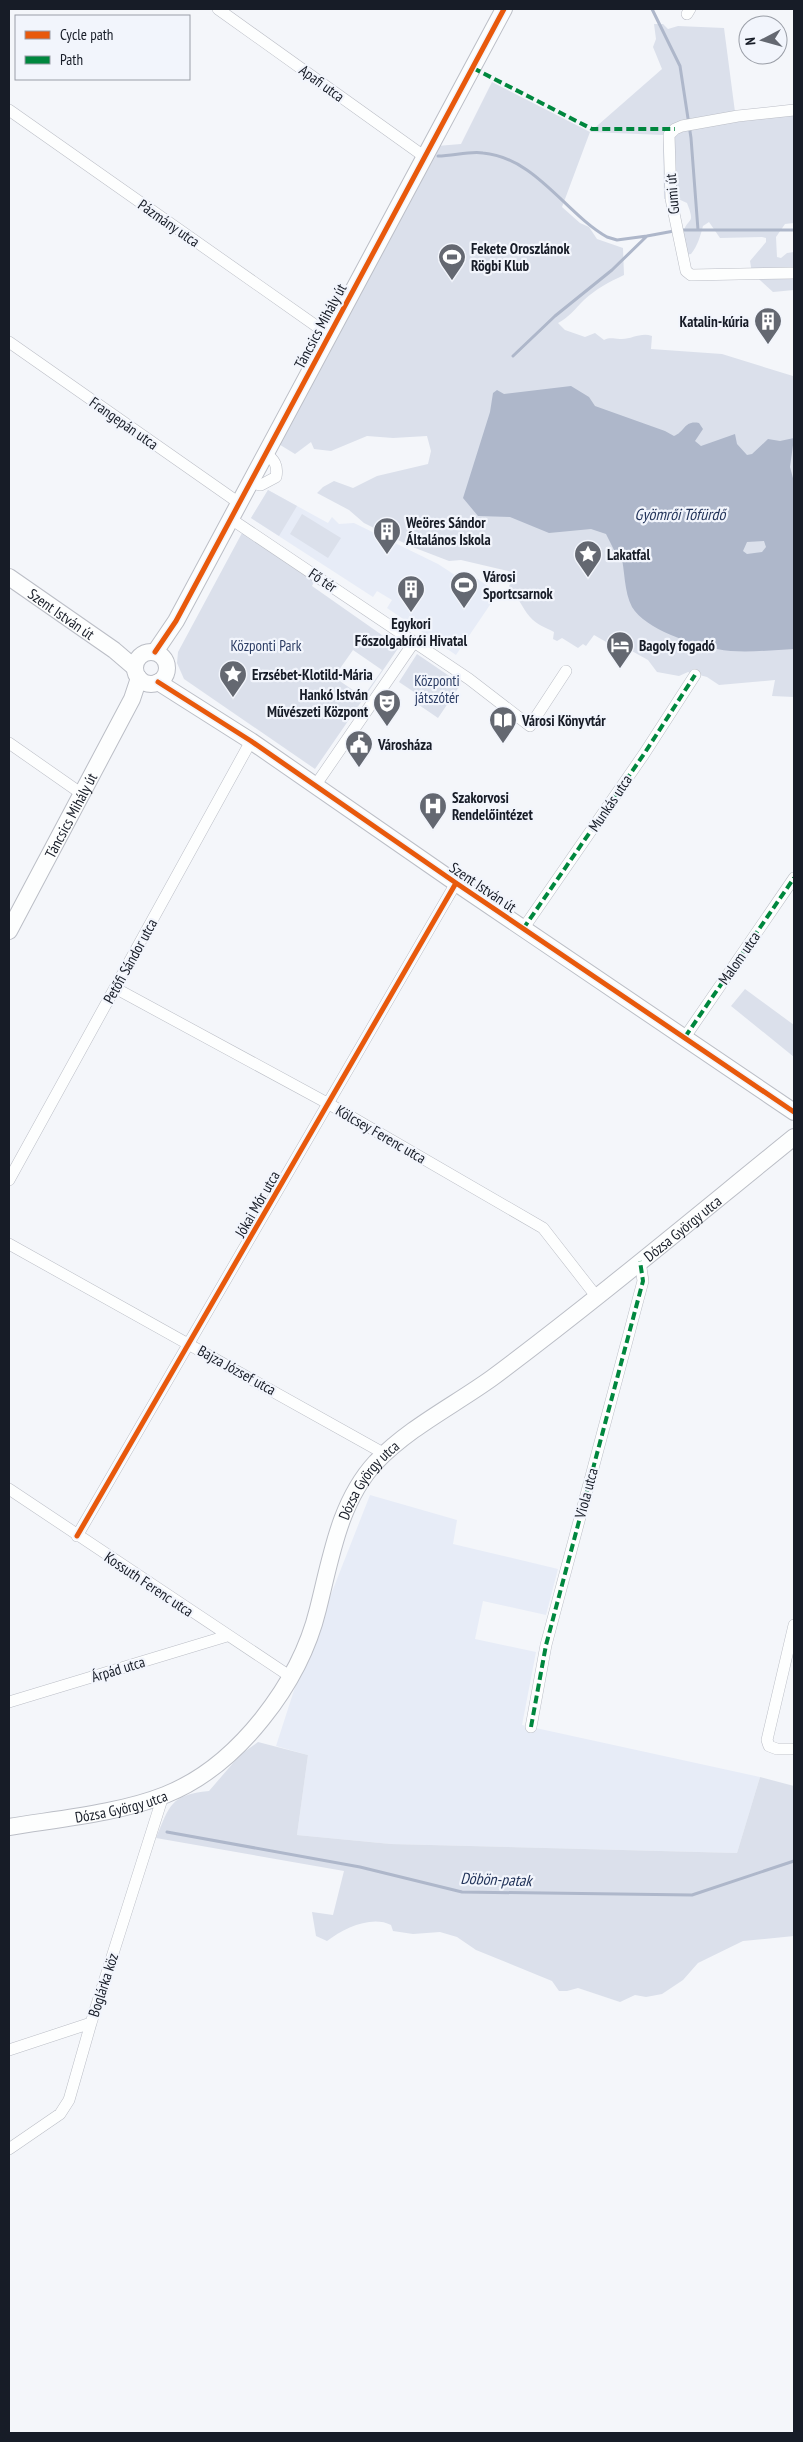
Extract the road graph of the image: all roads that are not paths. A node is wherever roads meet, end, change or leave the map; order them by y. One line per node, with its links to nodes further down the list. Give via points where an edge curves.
1 (218, 9): 5 (street, Apafi utca)
2 (504, 9): 5 (street, Táncsics Mihály út)
3 (9, 110): 7 (street, Pázmány utca)
4 (794, 110): 6 (street, Gumi út, via 682,126 669,135 671,200 686,271 691,275)
5 (425, 157): 7 (street, Táncsics Mihály út)
6 (794, 273)
7 (329, 335): 9 (street, Táncsics Mihály út)
8 (9, 342): 9 (street, Frangepán utca)
9 (239, 504): 10 (street, Táncsics Mihály út)
10 (231, 519): 12 (street, Fő tér); 13 (street, Táncsics Mihály út)
11 (9, 576): 13 (street, Szent István út, via 114,650)
12 (414, 642): 14 (street, Fő tér, via 530,726); 18 (street)
13 (151, 669): 16 (street, Szent István út, via 181,695); 19 (street, Táncsics Mihály út)
14 (566, 671)
15 (695, 675): 22 (street, Munkás utca)
16 (251, 741): 18 (street, Szent István út); 24 (street, Petőfi Sándor utca)
17 (9, 743): 19 (street)
18 (315, 786): 21 (street, Szent István út)
19 (82, 794): 23 (street, Táncsics Mihály út)
20 (794, 878): 25 (street, Malom utca)
21 (456, 883): 22 (street, Szent István út); 26 (street, Jókai Mór utca)
22 (523, 928): 25 (street, Szent István út)
23 (9, 931)
24 (115, 988): 26 (street, Kölcsey Ferenc utca); 29 (street, Petőfi Sándor utca)
25 (685, 1037): 27 (street, Szent István út)
26 (329, 1104): 32 (street, Kölcsey Ferenc utca, via 543,1228); 33 (street, Jókai Mór utca)
27 (794, 1112)
28 (794, 1138): 31 (street, Dózsa György utca)
29 (9, 1180)
30 (9, 1244): 33 (street, Bajza József utca)
31 (640, 1261): 32 (street, Dózsa György utca); 41 (street, Viola utca, via 643,1281 546,1644)
32 (596, 1296): 34 (street, Dózsa György utca, via 491,1379 410,1433)
33 (190, 1344): 34 (street, Bajza József utca); 36 (street, Jókai Mór utca)
34 (385, 1454): 39 (street, Dózsa György utca, via 362,1480 348,1504 314,1627)
35 (9, 1489): 36 (street, Kossuth Ferenc utca)
36 (77, 1536): 38 (street, Kossuth Ferenc utca)
37 (794, 1625): 42 (street, via 767,1740 769,1746 777,1749)
38 (227, 1636): 39 (street, Kossuth Ferenc utca); 40 (street, Árpád utca)
39 (291, 1677): 43 (street, Dózsa György utca, via 255,1726 214,1767)
40 (9, 1702)
41 (531, 1727)
42 (794, 1749)
43 (163, 1796): 44 (street, Dózsa György utca); 45 (street, Boglárka köz)
44 (9, 1827)
45 (91, 2022): 46 (street); 47 (street, Boglárka köz, via 69,2100 60,2114)
46 (9, 2050)
47 (9, 2149)

